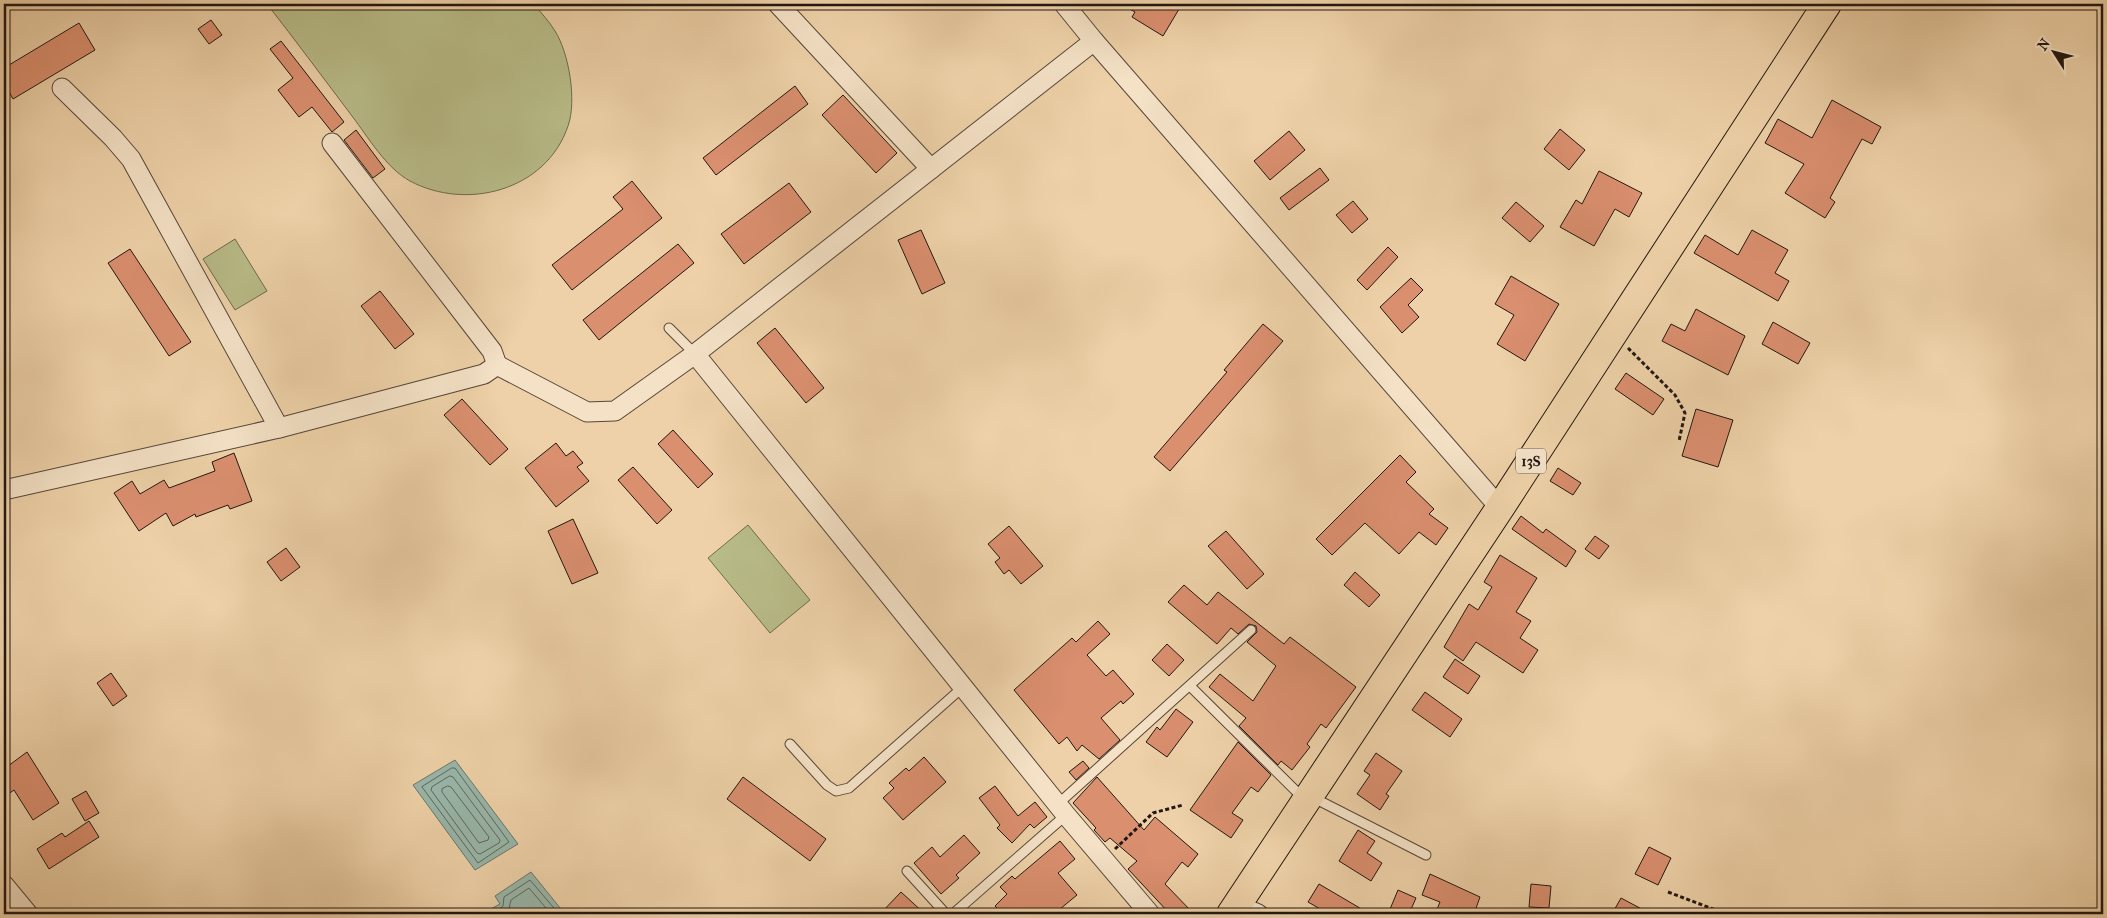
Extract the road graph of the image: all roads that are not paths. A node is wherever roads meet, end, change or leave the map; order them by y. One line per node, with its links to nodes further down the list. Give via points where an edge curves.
1 (778, 4): 7 (street)
2 (1064, 4): 4 (street)
3 (1827, 4): 13 (highway, 13S)
4 (1094, 41): 7 (street); 13 (street)
5 (62, 88): 11 (street, via 132,159)
6 (332, 143): 10 (street, via 492,351)
7 (931, 169): 9 (street)
8 (669, 328): 9 (lane)
9 (695, 354): 10 (street, via 615,411 598,413 587,412); 16 (street)
10 (497, 365): 11 (street, via 484,374)
11 (279, 428): 12 (street)
12 (4, 490)
13 (1500, 508): 18 (highway, 13S)
14 (1251, 630): 15 (lane)
15 (1190, 686): 18 (lane); 19 (lane)
16 (964, 687): 17 (lane, via 849,788 836,791 827,785); 19 (street)
17 (790, 744)
18 (1308, 798): 20 (lane); 23 (highway, 13S)
19 (1062, 809): 26 (lane); 27 (street)
20 (1426, 854)
21 (907, 871): 25 (lane)
22 (4, 885): 24 (street)
23 (1242, 911)
24 (28, 914)
25 (946, 914)
26 (953, 914)
27 (1150, 914)

